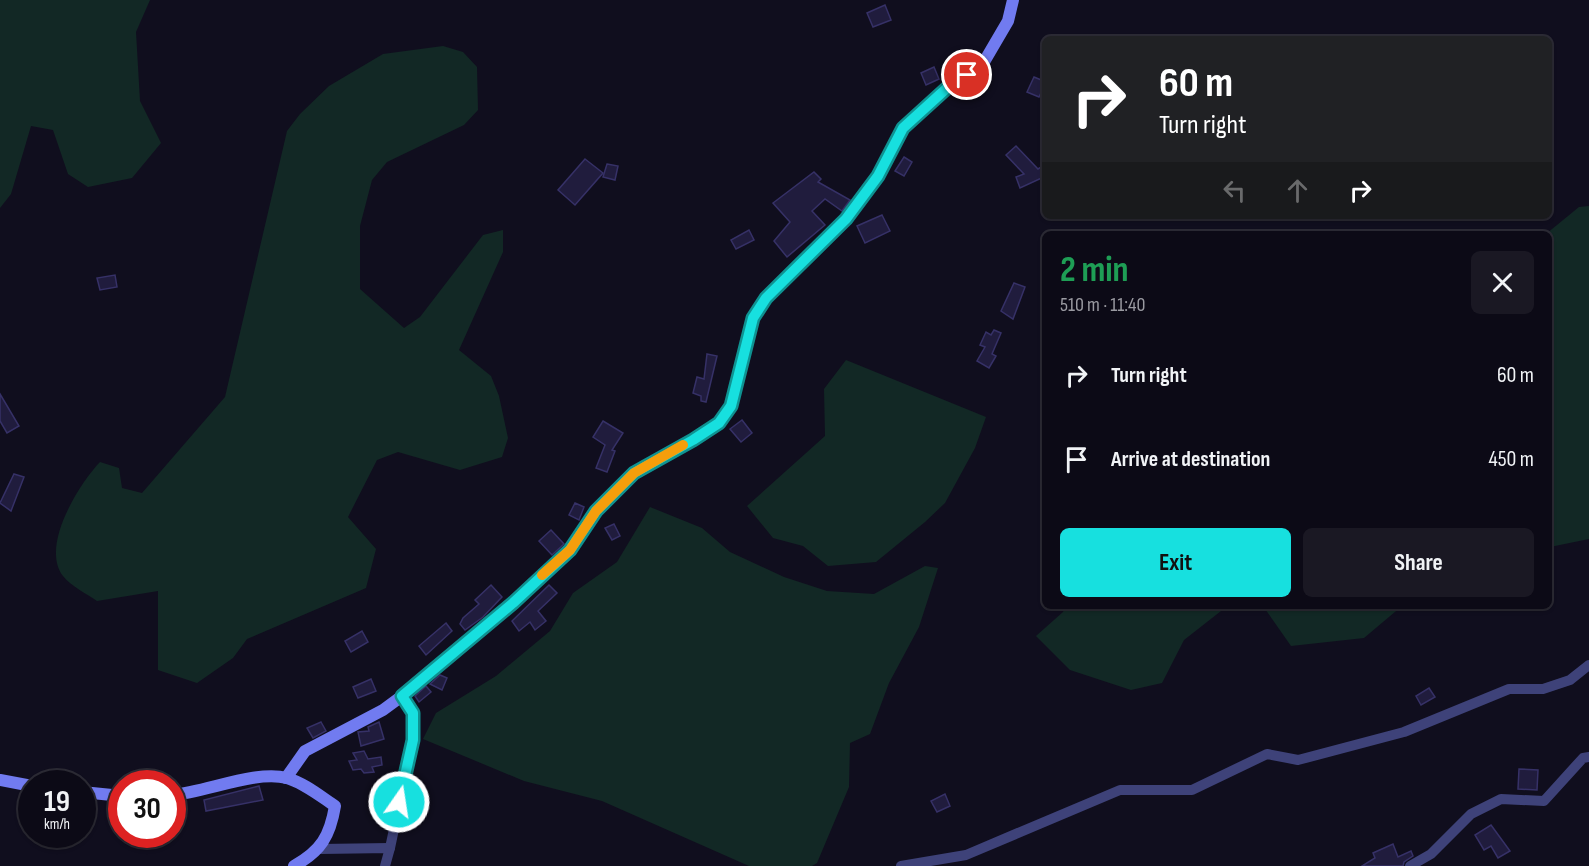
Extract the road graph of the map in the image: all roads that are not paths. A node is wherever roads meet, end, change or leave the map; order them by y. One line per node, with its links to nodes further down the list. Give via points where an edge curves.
1 (1013, 0): 3 (main road, via 1008,21 984,62 947,88 903,128 878,176 846,219 766,298 753,318 731,406 719,423 634,473 596,511 570,550)
2 (1589, 665): 13 (street, via 1561,683 1544,689 1509,689 1404,732 1299,760 1267,754 1192,790 1120,790 966,855)
3 (402, 696): 5 (main road, via 305,751); 9 (street, via 413,713 413,740)
4 (1589, 757): 14 (street, via 1583,758 1544,801 1501,799 1471,814 1431,855)
5 (286, 778): 8 (main road, via 261,775); 10 (main road, via 335,806 328,837)
6 (0, 780): 7 (main road)
7 (18, 783)
8 (186, 793)
9 (390, 848): 10 (street); 12 (street)
10 (320, 849): 11 (main road)
11 (294, 866)
12 (385, 866)
13 (901, 866)
14 (1410, 866)

